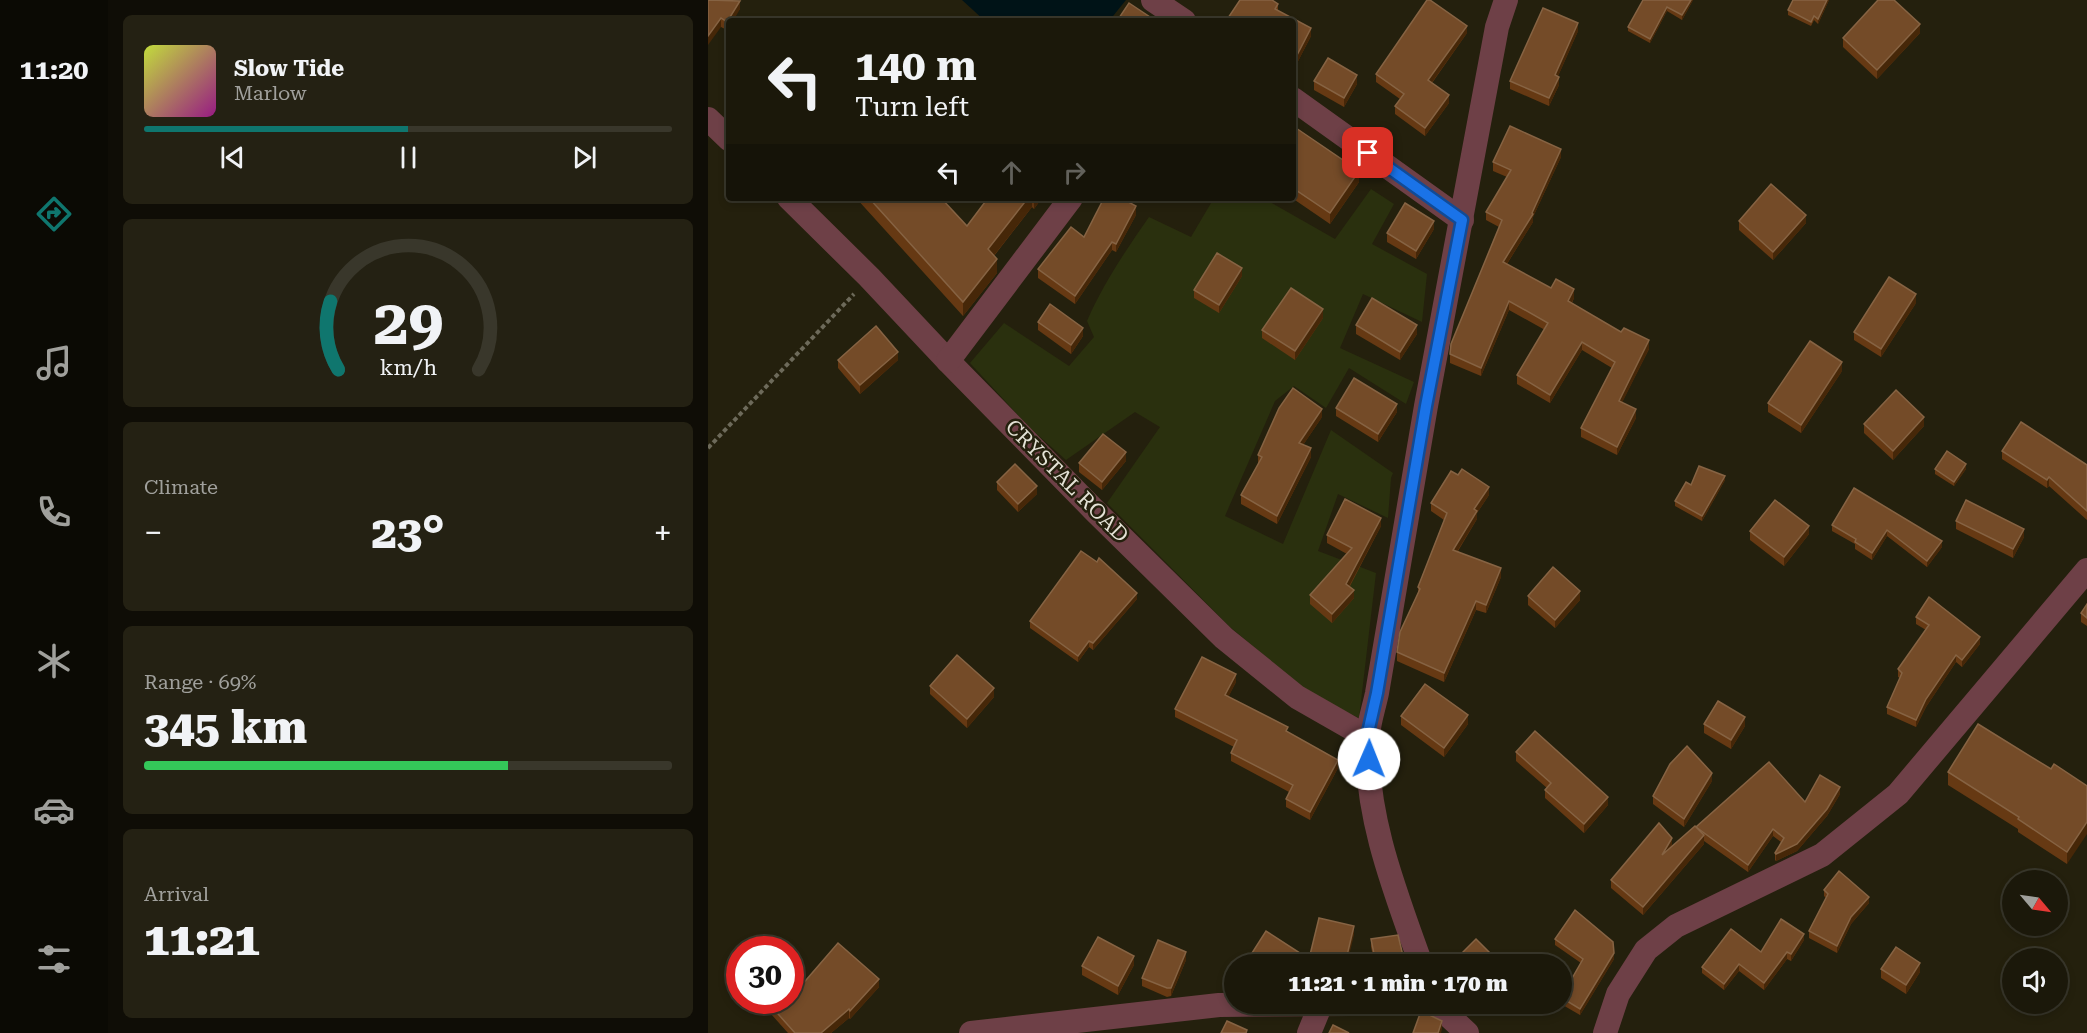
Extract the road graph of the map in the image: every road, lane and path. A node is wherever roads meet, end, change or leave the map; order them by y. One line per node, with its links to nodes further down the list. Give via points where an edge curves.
1 (1154, 0): 3 (street)
2 (1506, 0): 9 (street, via 1497,27)
3 (1180, 18)
4 (1296, 101): 9 (street)
5 (708, 119): 6 (street)
6 (726, 137)
7 (792, 201): 10 (street, CRYSTAL ROAD)
8 (1069, 201): 11 (street)
9 (1462, 220): 14 (street)
10 (869, 277): 11 (street, CRYSTAL ROAD); 12 (path)
11 (948, 361): 14 (street, CRYSTAL ROAD, via 1224,638 1297,697)
12 (708, 448)
13 (2087, 570): 22 (street, via 1898,794 1822,855 1676,926 1646,950 1618,994)
14 (1367, 737): 15 (street, via 1371,803)
15 (1418, 954)
16 (1224, 1005): 19 (street)
17 (1317, 1014): 20 (street)
18 (1447, 1014): 21 (street)
19 (971, 1033)
20 (1310, 1033)
21 (1467, 1033)
22 (1605, 1033)

